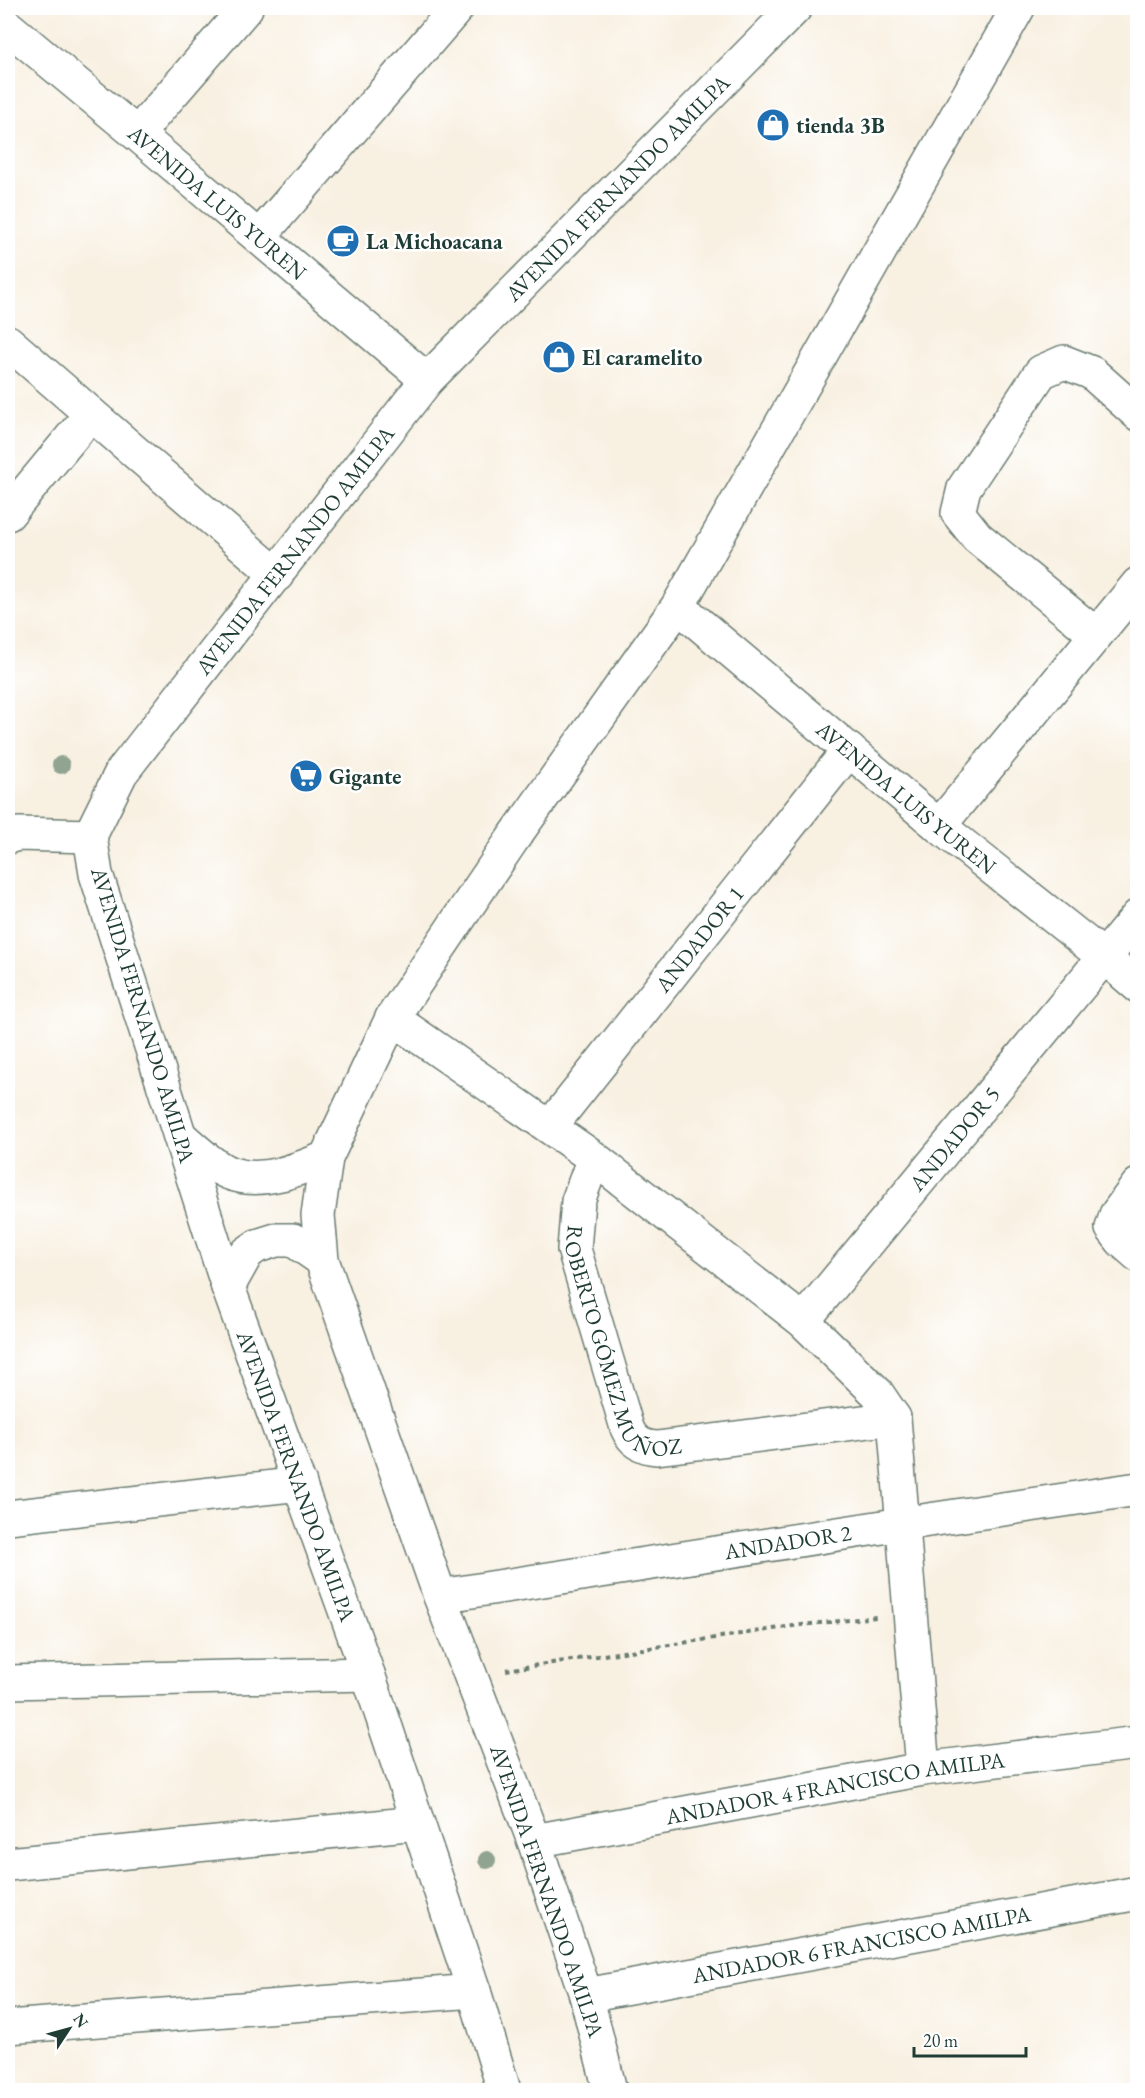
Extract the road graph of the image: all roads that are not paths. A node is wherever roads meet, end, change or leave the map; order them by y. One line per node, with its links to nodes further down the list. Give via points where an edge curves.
1 (246, 8): 8 (street)
2 (457, 8): 9 (street)
3 (795, 8): 11 (street, AVENIDA FERNANDO AMILPA)
4 (989, 8): 7 (street)
5 (1018, 8): 7 (street, AVENIDA FERNANDO AMILPA)
6 (15, 21): 8 (street, AVENIDA LUIS YUREN)
7 (999, 40): 17 (street, AVENIDA FERNANDO AMILPA)
8 (136, 134): 9 (street, AVENIDA LUIS YUREN)
9 (259, 237): 11 (street, AVENIDA LUIS YUREN)
10 (8, 342): 12 (street)
11 (427, 380): 15 (street, AVENIDA FERNANDO AMILPA)
12 (91, 414): 14 (street); 15 (street)
13 (1137, 414): 18 (street, via 1092,373 1064,362 1041,372 964,488 958,513 977,537)
14 (8, 514)
15 (277, 575): 21 (street, AVENIDA FERNANDO AMILPA, via 122,774)
16 (1137, 584): 18 (street)
17 (678, 606): 19 (street, AVENIDA LUIS YUREN); 26 (street, AVENIDA FERNANDO AMILPA)
18 (1095, 634): 20 (street)
19 (849, 750): 20 (street, AVENIDA LUIS YUREN); 27 (street, ANDADOR 1)
20 (939, 826): 24 (street, AVENIDA LUIS YUREN)
21 (90, 836): 22 (street); 28 (street, AVENIDA FERNANDO AMILPA, via 96,874)
22 (8, 837)
23 (1137, 916): 24 (street, ANDADOR 5)
24 (1103, 956): 25 (street, AVENIDA LUIS YUREN); 35 (street, ANDADOR 5)
25 (1137, 986)
26 (392, 1018): 27 (street); 29 (street, AVENIDA FERNANDO AMILPA)
27 (550, 1127): 30 (street)
28 (180, 1136): 29 (street, via 230,1174 253,1179); 34 (street, AVENIDA FERNANDO AMILPA)
29 (326, 1158): 33 (street, AVENIDA FERNANDO AMILPA, via 318,1215)
30 (594, 1158): 35 (street); 36 (street, ROBERTO GÓMEZ MUÑOZ, via 578,1201 574,1249 627,1428 638,1443 657,1448)
31 (1137, 1185): 32 (street, via 1112,1227)
32 (1137, 1255)
33 (322, 1260): 34 (street, via 293,1240 276,1240 247,1253); 41 (street, AVENIDA FERNANDO AMILPA)
34 (228, 1287): 37 (street, AVENIDA FERNANDO AMILPA)
35 (803, 1321): 36 (street, via 878,1393)
36 (894, 1418): 40 (street)
37 (300, 1484): 39 (street); 42 (street, AVENIDA FERNANDO AMILPA)
38 (1137, 1490): 40 (street, ANDADOR 2)
39 (8, 1517)
40 (902, 1524): 41 (street, ANDADOR 2); 45 (street)
41 (440, 1596): 47 (street, AVENIDA FERNANDO AMILPA)
42 (368, 1674): 43 (street); 46 (street, AVENIDA FERNANDO AMILPA)
43 (8, 1682)
44 (1137, 1743): 45 (street, ANDADOR 4 FRANCISCO AMILPA)
45 (923, 1769): 47 (street, ANDADOR 4 FRANCISCO AMILPA)
46 (417, 1823): 48 (street); 50 (street, AVENIDA FERNANDO AMILPA)
47 (534, 1840): 51 (street, AVENIDA FERNANDO AMILPA)
48 (8, 1864)
49 (1137, 1893): 51 (street, ANDADOR 6 FRANCISCO AMILPA)
50 (474, 1991): 52 (street); 54 (street, AVENIDA FERNANDO AMILPA)
51 (586, 1995): 53 (street, AVENIDA FERNANDO AMILPA)
52 (8, 2027)
53 (601, 2083)
54 (505, 2089)

